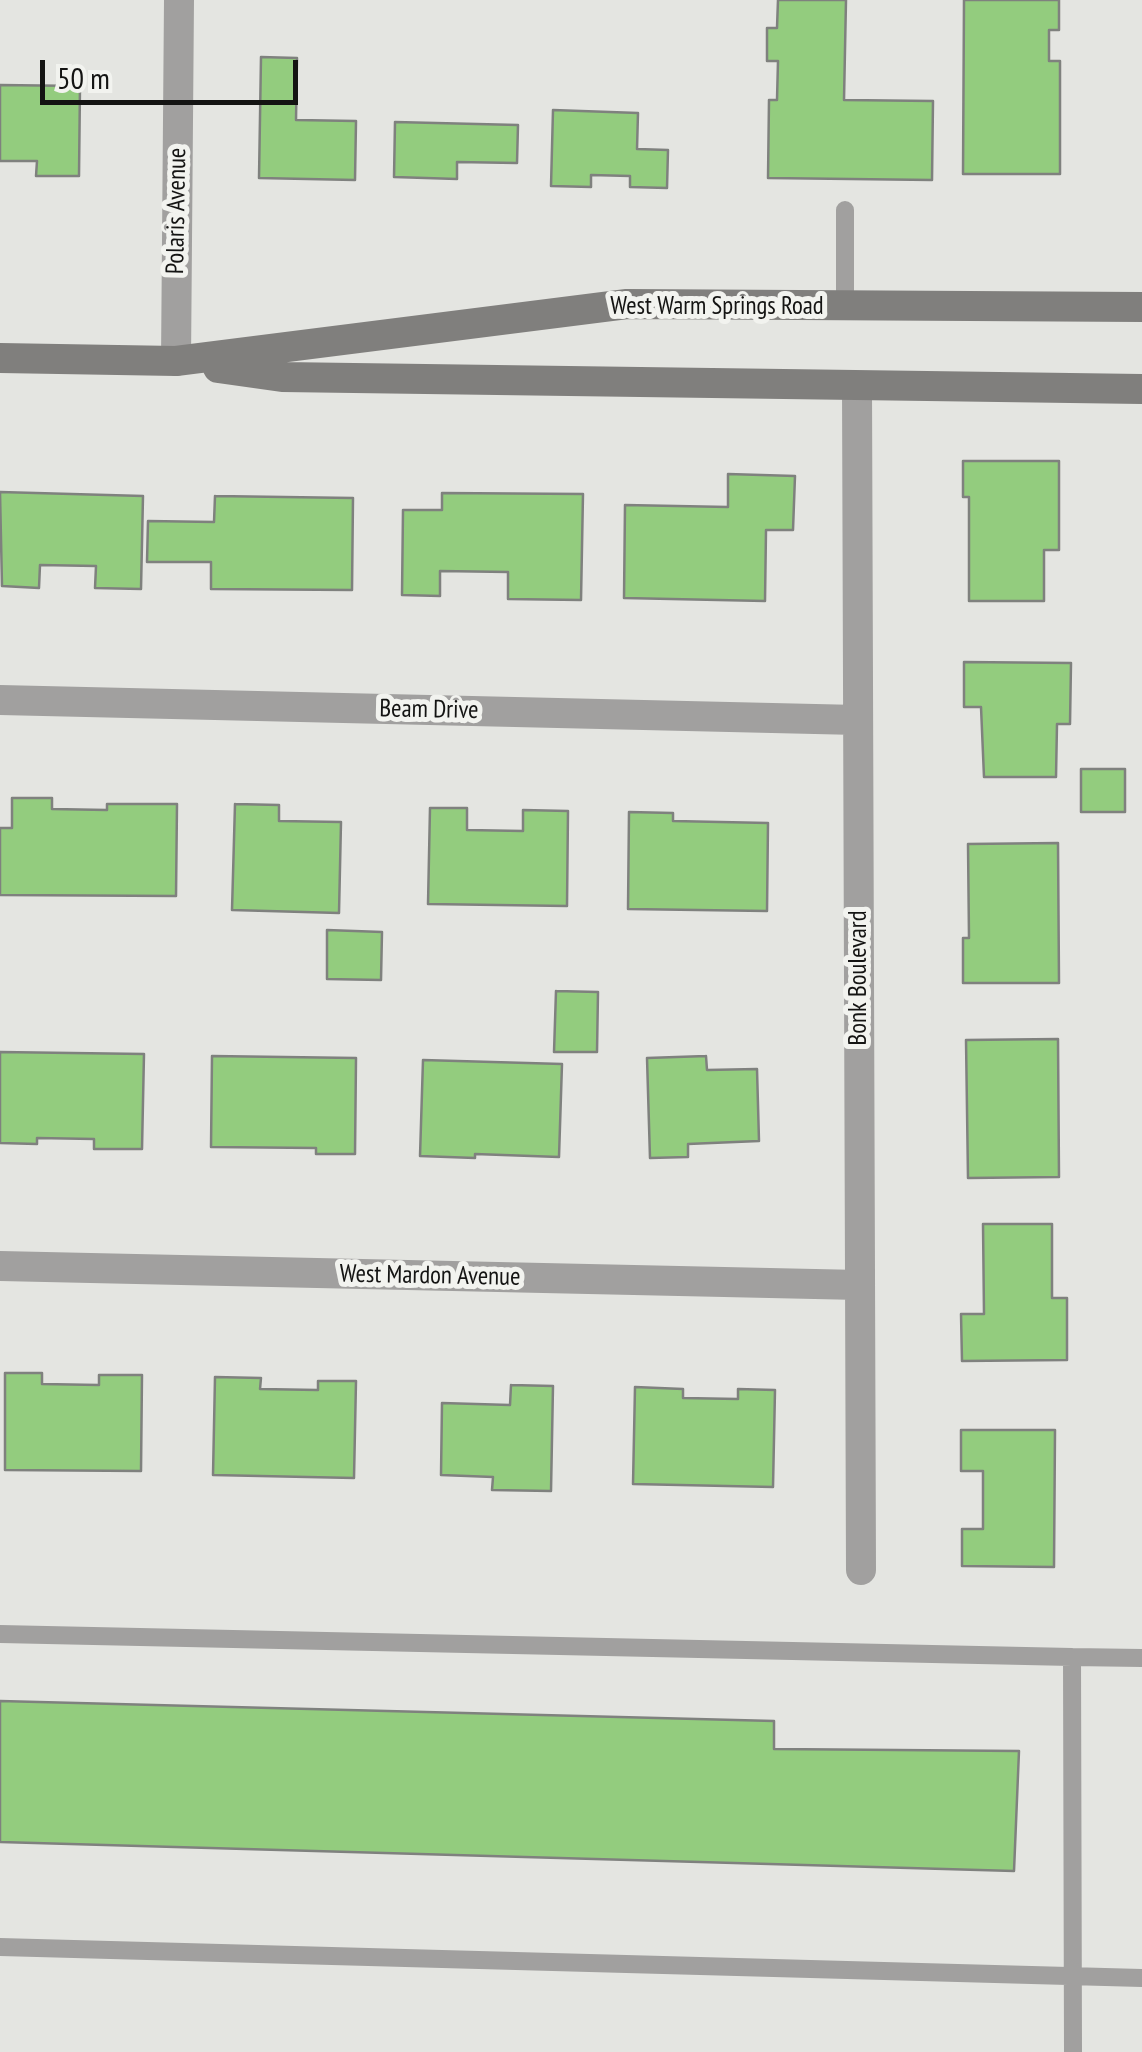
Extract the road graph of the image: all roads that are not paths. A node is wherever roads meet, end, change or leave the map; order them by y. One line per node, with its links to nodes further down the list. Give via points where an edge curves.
1 (179, 0): 6 (street, Polaris Avenue)
2 (845, 210): 3 (lane)
3 (845, 306): 4 (main road, West Warm Springs Road); 6 (main road, West Warm Springs Road, via 627,304)
4 (1142, 307)
5 (0, 358): 6 (main road, West Warm Springs Road)
6 (176, 361): 7 (main road, West Warm Springs Road, via 282,377)
7 (857, 386): 8 (main road, West Warm Springs Road); 10 (street, Bonk Boulevard)
8 (1142, 389)
9 (0, 700): 10 (street, Beam Drive)
10 (858, 720): 12 (street, Bonk Boulevard)
11 (0, 1266): 12 (street, West Mardon Avenue)
12 (860, 1285): 13 (street, Bonk Boulevard)
13 (861, 1570)
14 (0, 1634): 15 (lane)
15 (1072, 1656): 16 (lane); 18 (lane)
16 (1142, 1658)
17 (0, 1947): 18 (lane)
18 (1072, 1976): 19 (lane); 20 (lane)
19 (1142, 1978)
20 (1073, 2052)

